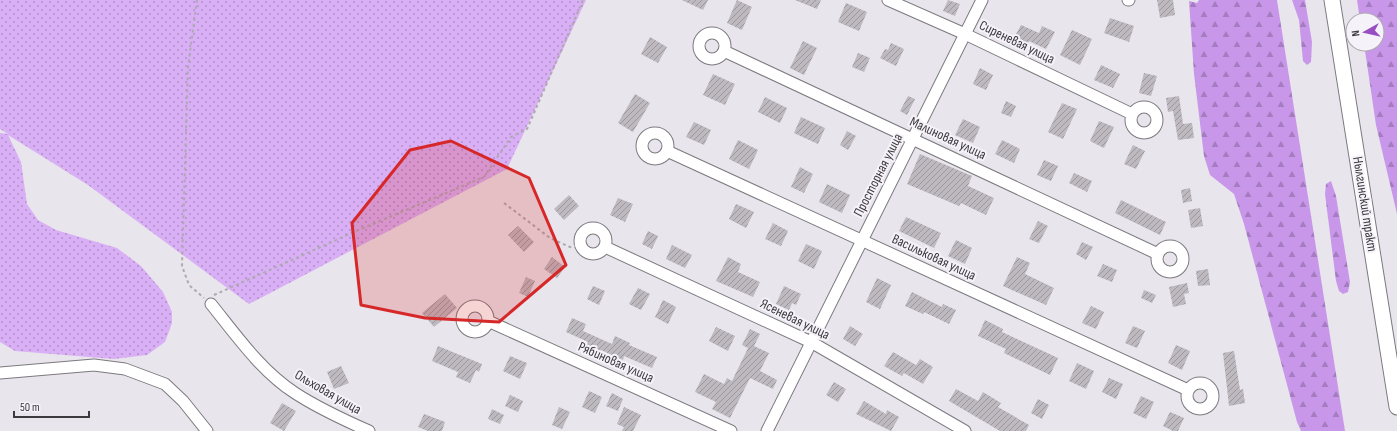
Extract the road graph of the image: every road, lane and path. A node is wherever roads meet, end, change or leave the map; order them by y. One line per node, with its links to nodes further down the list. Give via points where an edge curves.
1 (197, 0): 16 (path, via 188,67 182,266 189,285)
2 (583, 0): 16 (path, via 527,129 511,137 484,177 354,232)
3 (888, 0): 6 (street, Сиреневая улица)
4 (982, 0): 6 (street, Просторная улица)
5 (1332, 0): 21 (main road, Нылгинский тракт)
6 (965, 34): 8 (street, Сиреневая улица); 9 (street, Просторная улица)
7 (724, 51): 9 (street, Малиновая улица)
8 (1132, 114)
9 (913, 138): 12 (street, Просторная улица); 15 (street, Малиновая улица)
10 (667, 151): 12 (street, Васильковая улица)
11 (504, 203): 13 (path, via 550,238 570,247)
12 (862, 240): 18 (street, Просторная улица); 20 (street, Васильковая улица)
13 (580, 245): 14 (street, via 584,251 594,254); 14 (street, via 583,232 592,228 604,234)
14 (604, 247): 18 (street, Ясеневая улица)
15 (1158, 254)
16 (208, 301): 23 (street, Ольховая улица, via 257,361 294,393)
17 (488, 321): 24 (street, Рябиновая улица)
18 (811, 342): 25 (street, Просторная улица); 26 (street, Ясеневая улица)
19 (0, 373): 22 (street, via 94,365 125,369 165,384 183,401)
20 (1188, 390)
21 (1397, 407)
22 (207, 431)
23 (369, 431)
24 (731, 431)
25 (766, 431)
26 (965, 431)

